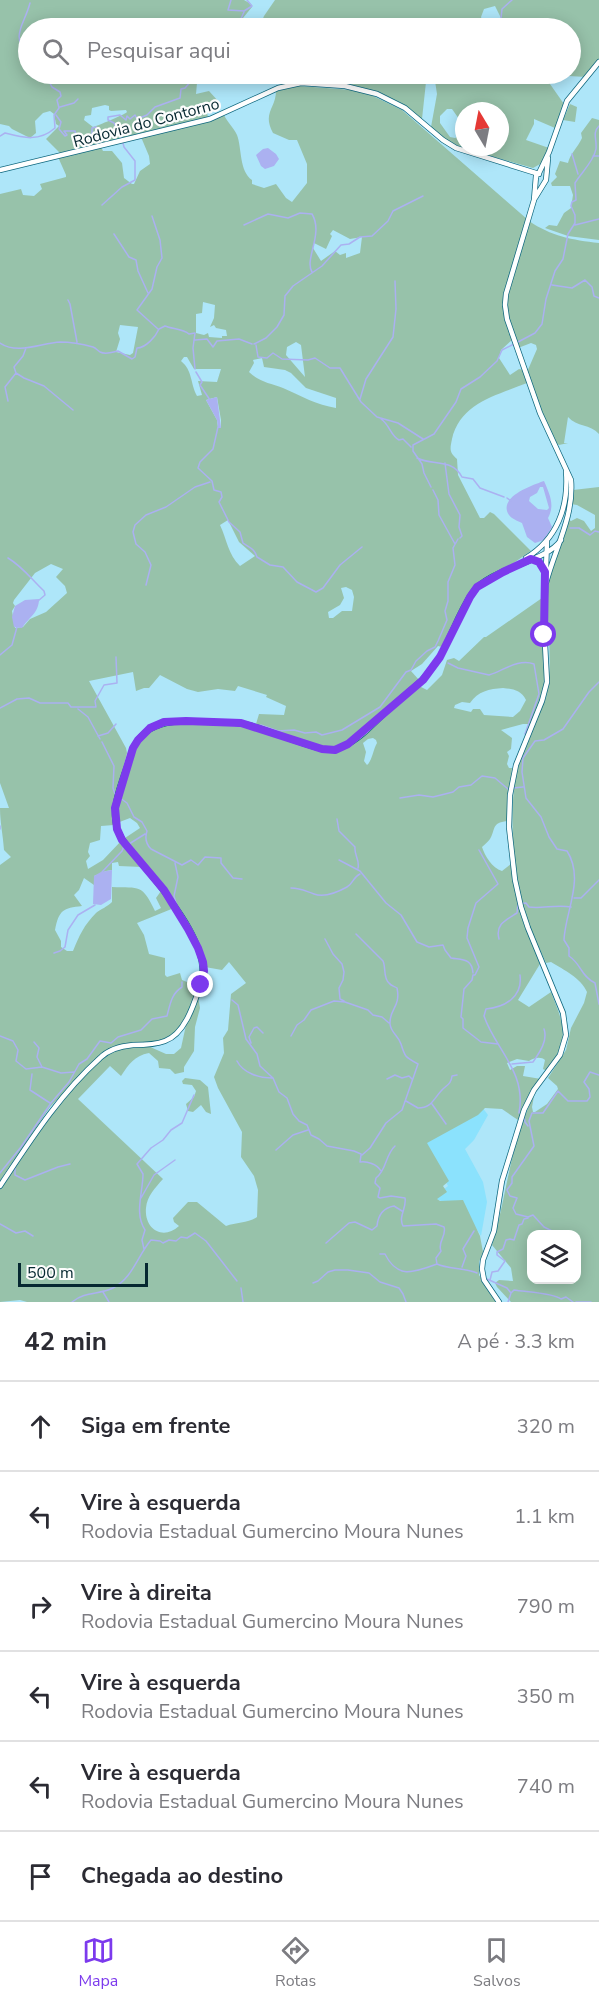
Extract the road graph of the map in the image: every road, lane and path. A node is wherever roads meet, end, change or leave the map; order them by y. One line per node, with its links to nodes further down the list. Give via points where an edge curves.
1 (599, 62): 4 (main road)
2 (292, 84): 10 (main road, Rodovia do Contorno, via 203,121)
3 (323, 84): 8 (main road, Rodovia do Contorno, via 377,94 405,108 463,151)
4 (581, 84)
5 (581, 84): 6 (main road, via 567,101)
6 (549, 152): 7 (main road); 13 (main road)
7 (544, 164): 9 (main road); 11 (main road)
8 (524, 169): 9 (main road, Rodovia do Contorno); 12 (main road)
9 (530, 170): 11 (main road, Rodovia do Contorno)
10 (0, 171)
11 (539, 174): 12 (main road); 13 (main road, Rodovia do Contorno, via 544,174)
12 (536, 180): 13 (main road); 14 (main road)
13 (545, 180): 14 (main road)
14 (534, 200): 15 (main road, via 505,308 540,413)
15 (569, 481): 16 (main road); 17 (main road)
16 (556, 527): 17 (main road, via 563,527); 18 (main road)
17 (564, 534): 19 (main road)
18 (547, 542): 20 (main road); 21 (main road); 23 (main road)
19 (560, 542): 20 (main road); 25 (main road)
20 (553, 549): 21 (main road)
21 (546, 552): 22 (main road); 24 (main road)
22 (531, 559): 23 (main road); 24 (main road, via 539,562)
23 (513, 567): 26 (main road, via 477,587 427,675 342,748 322,749 233,722 164,722 150,728 138,740 115,808 117,829 164,890 188,929 203,962 201,985 186,1020 166,1041 119,1047 102,1056 52,1109)
24 (545, 572): 25 (main road)
25 (544, 593): 27 (main road, via 548,682 516,765 509,827 521,907 563,1013 566,1035 560,1055 524,1110 502,1181 494,1231 482,1269 484,1280)
26 (0, 1186)
27 (499, 1302)

